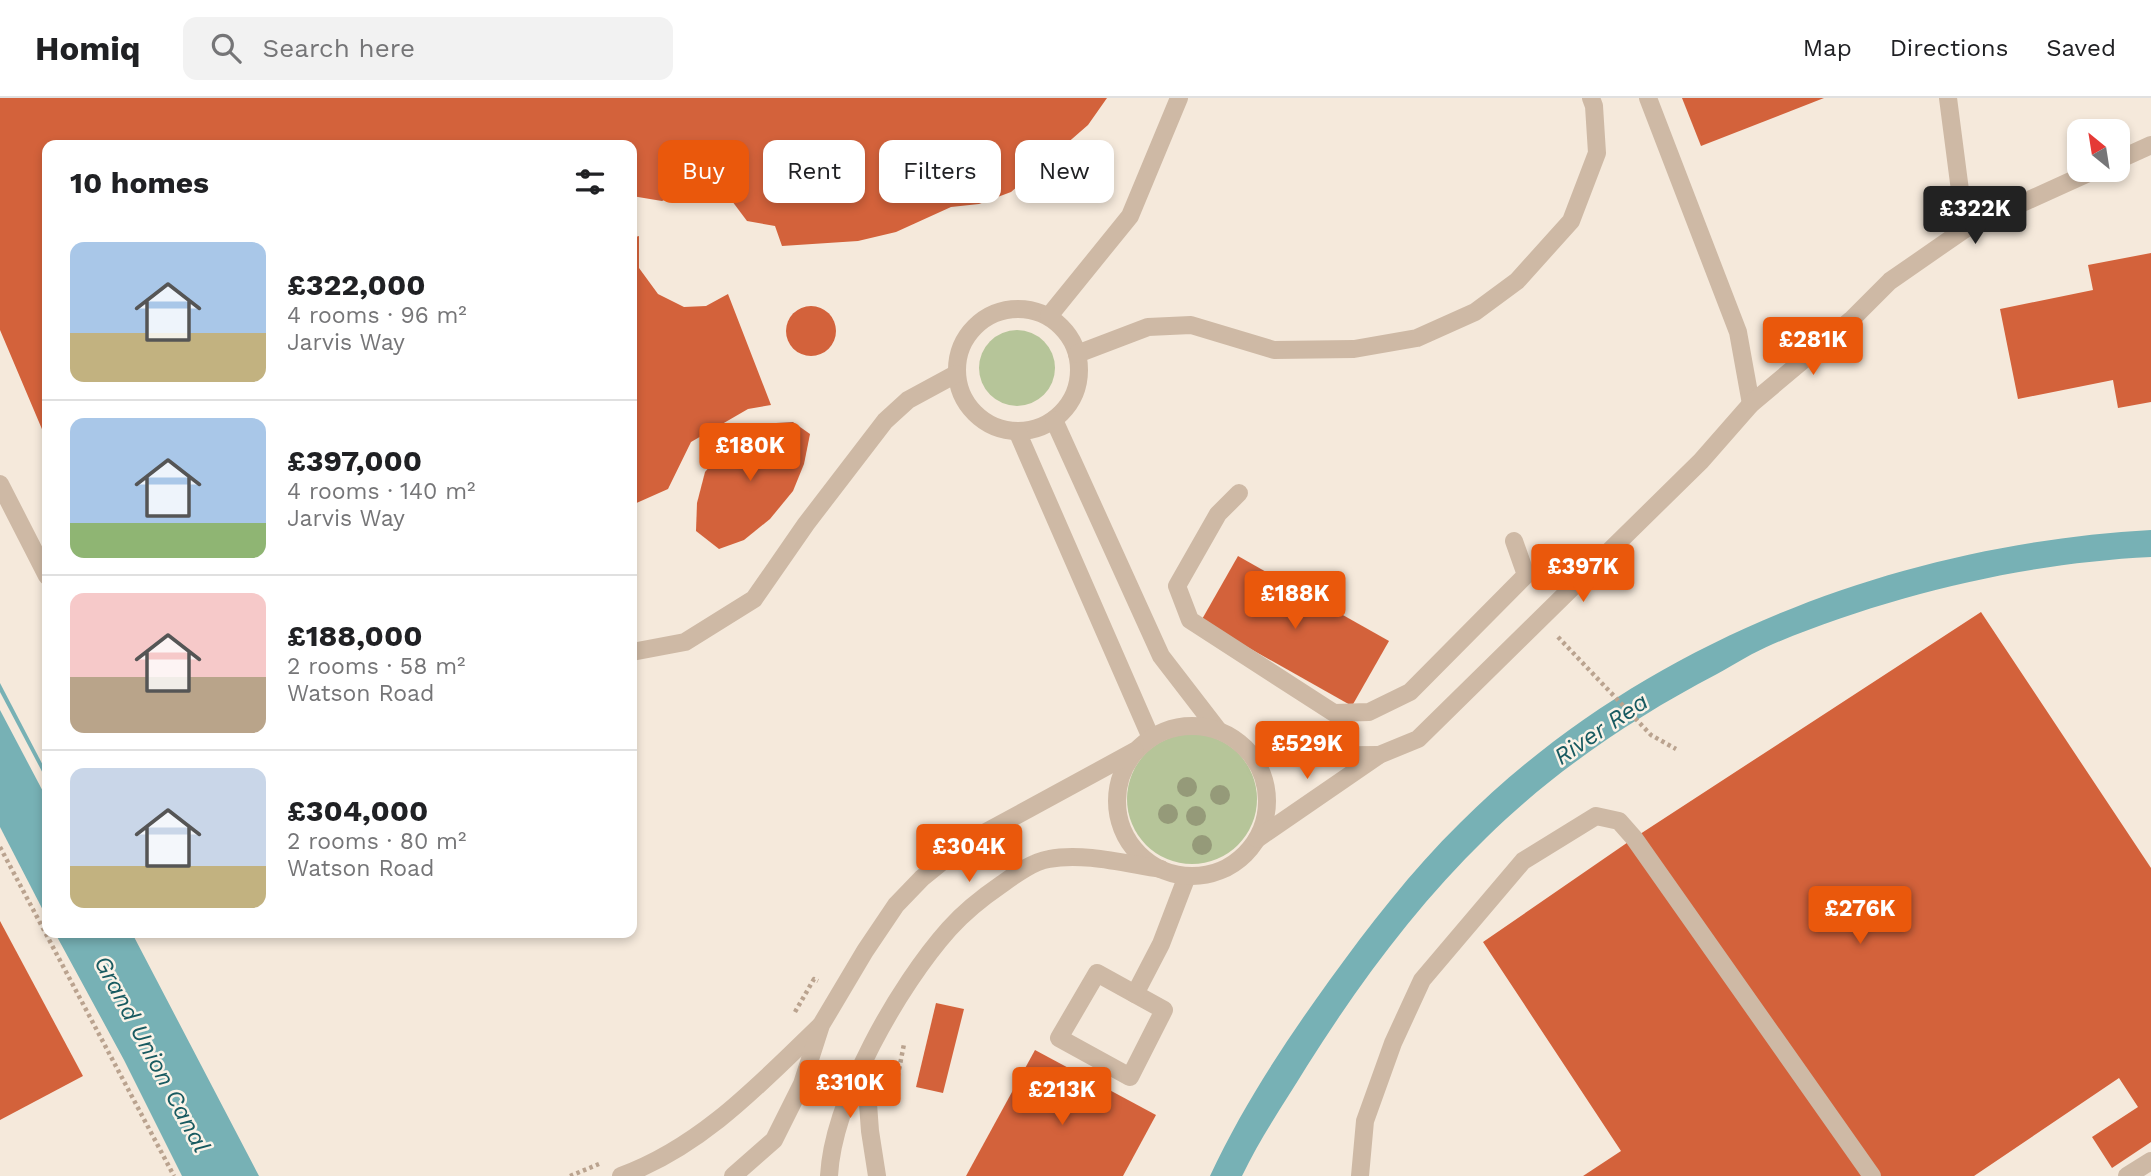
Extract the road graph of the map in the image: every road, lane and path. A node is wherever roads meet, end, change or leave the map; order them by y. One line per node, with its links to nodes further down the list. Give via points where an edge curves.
1 (1179, 98): 9 (street, via 1130,216)
2 (1591, 98): 10 (street, via 1597,153 1571,221 1517,281 1475,312 1417,338 1354,349 1274,350 1191,325 1148,327)
3 (1648, 98): 12 (street, via 1738,332)
4 (1948, 98): 8 (street)
5 (2151, 145): 6 (street)
6 (2130, 155)
7 (2069, 182): 8 (street)
8 (1965, 229): 12 (street, via 1890,281)
9 (1049, 316): 10 (street, via 1067,332); 11 (street, via 1024,308 999,311 976,324 961,344)
10 (1077, 354): 13 (street, via 1079,378 1070,402)
11 (956, 374): 14 (street, via 965,402 988,424); 20 (street, via 908,400 885,421 754,599 685,642)
12 (1751, 404): 19 (street, via 1701,461)
13 (1054, 420): 14 (street); 21 (street, via 1161,656)
14 (1017, 432): 22 (street)
15 (0, 484): 18 (street)
16 (1239, 493): 17 (street, via 1219,514 1177,586 1190,620 1334,713 1369,712 1410,692 1526,575)
17 (1514, 541)
18 (42, 566)
19 (1542, 618): 23 (path, via 1651,735); 25 (street, via 1418,738)
20 (637, 651)
21 (1218, 730): 22 (street, via 1190,725); 26 (street)
22 (1151, 738): 24 (street)
23 (1676, 749)
24 (1135, 751): 29 (street, via 1121,775 1118,816 1129,842); 34 (street, via 964,844 922,878 880,928)
25 (1379, 755): 26 (street); 27 (street)
26 (1253, 756): 27 (street, via 1267,797)
27 (1257, 839): 30 (street, via 1227,867)
28 (0, 847): 31 (path)
29 (1161, 869): 30 (street); 36 (street, via 1087,858 1049,859 1019,872 982,897 949,928 904,988)
30 (1187, 876): 33 (street, via 1161,944)
31 (42, 926)
32 (48, 938): 39 (path)
33 (1135, 994): 33 (street, via 1164,1010 1130,1077 1059,1038 1097,973)
34 (821, 1025): 40 (street, via 696,1138); 41 (street, via 802,1084 774,1140)
35 (909, 1034): 37 (path)
36 (865, 1060): 42 (street, via 844,1110); 43 (street)
37 (894, 1096)
38 (2151, 1161): 46 (street)
39 (174, 1176)
40 (621, 1176)
41 (733, 1176)
42 (829, 1176)
43 (877, 1176)
44 (1360, 1176): 45 (street, via 1365,1121 1422,980 1523,861 1596,816 1619,821 1634,838)
45 (1872, 1176)
46 (2127, 1176)

